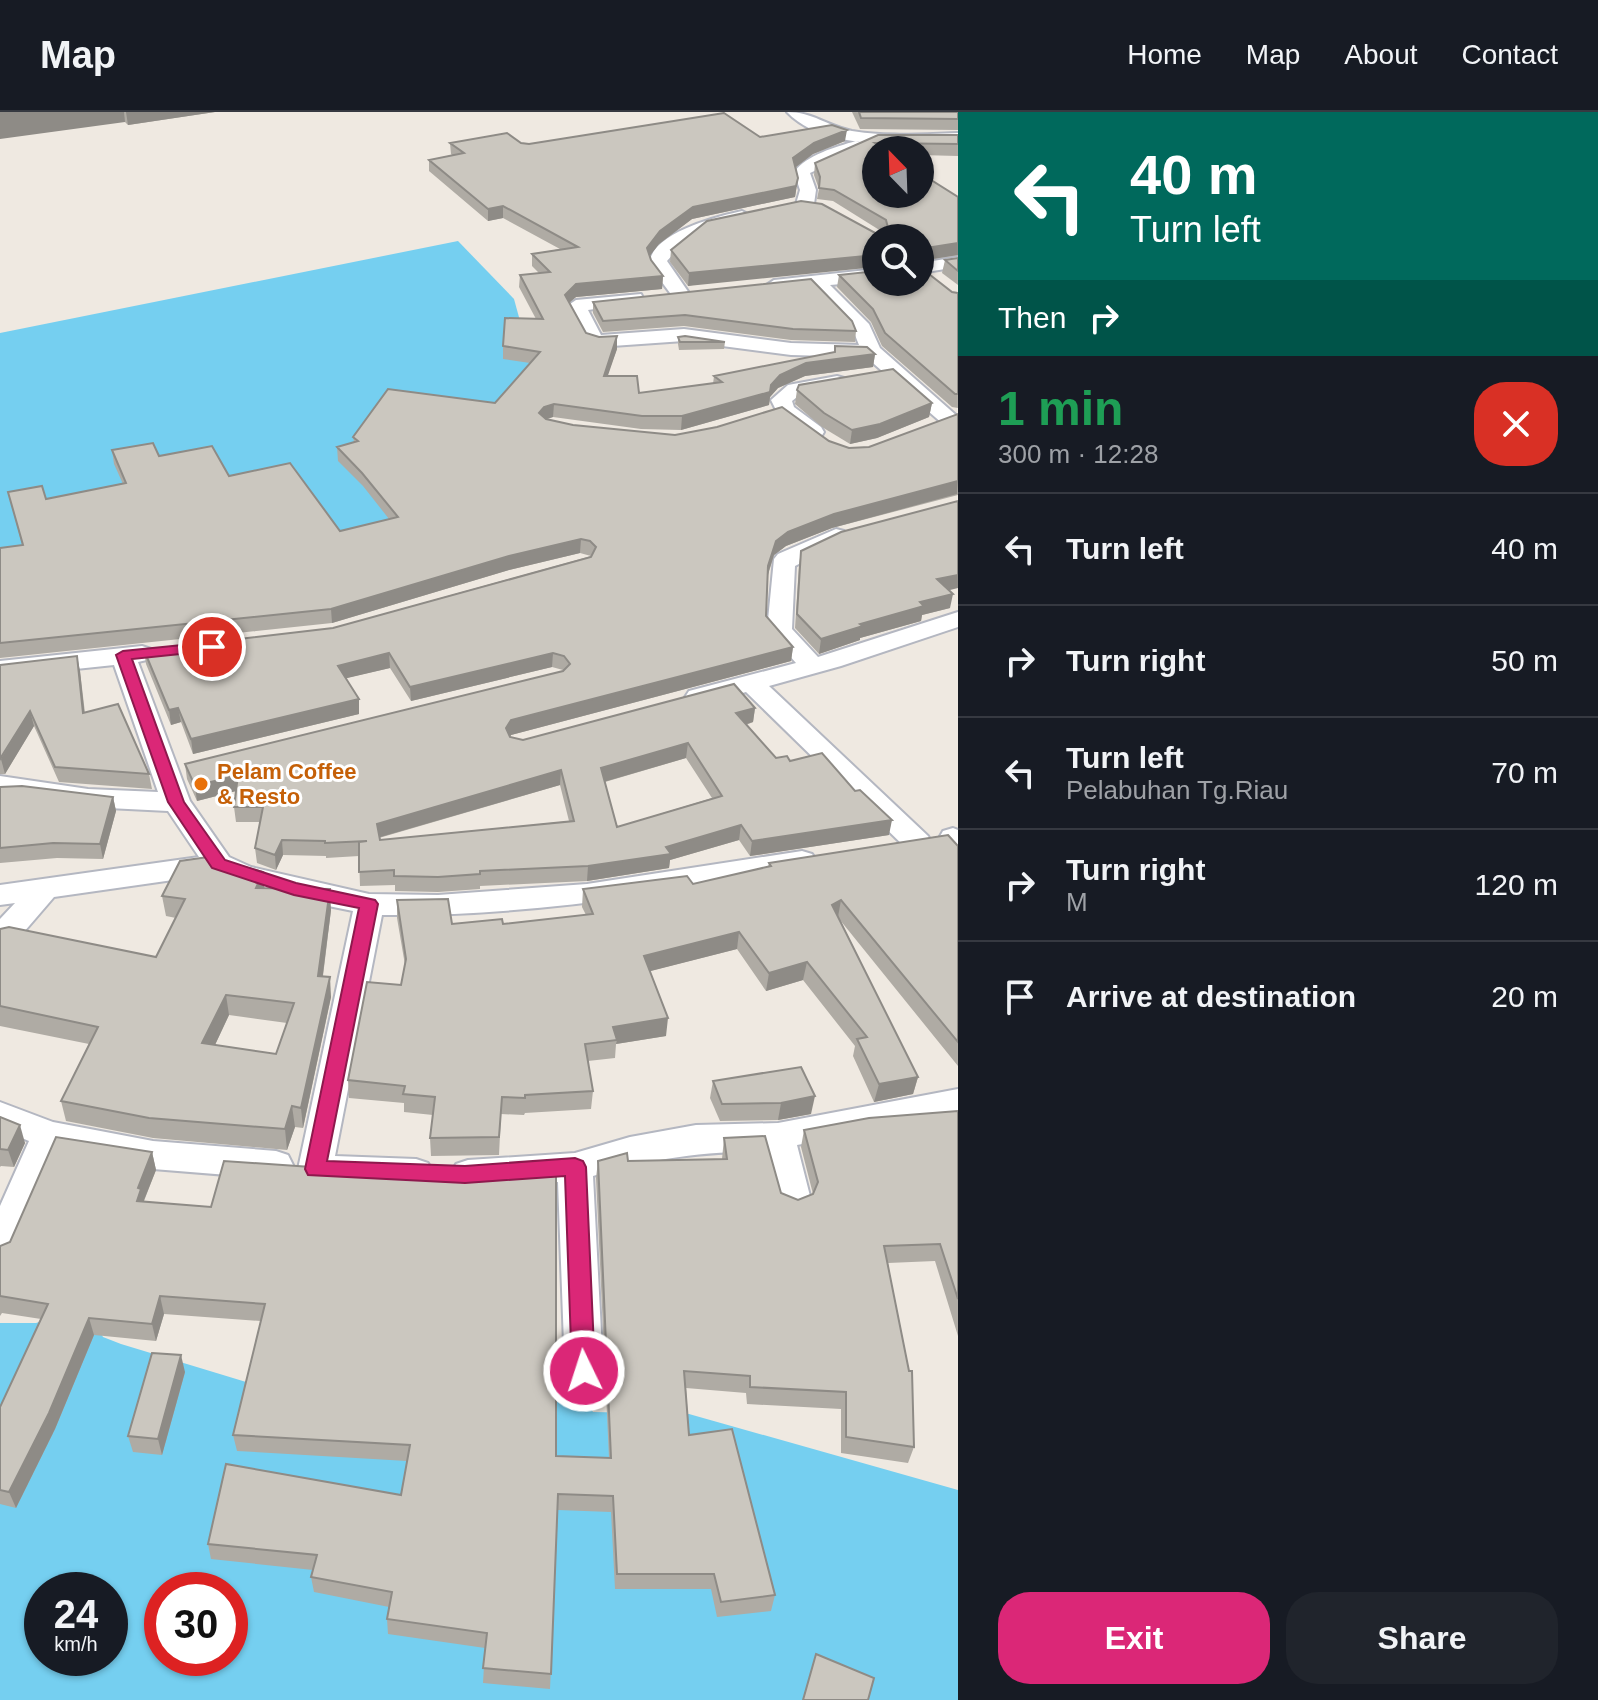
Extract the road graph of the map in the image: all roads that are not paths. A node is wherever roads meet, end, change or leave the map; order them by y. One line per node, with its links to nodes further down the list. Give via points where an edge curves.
1 (795, 112): 2 (street, via 822,128)
2 (865, 136)
3 (934, 138): 4 (street)
4 (958, 138)
5 (862, 144): 6 (street, via 802,172 808,190 797,206)
6 (825, 208)
7 (767, 211): 15 (street, via 699,226 667,250 659,266 687,292 576,306 593,339 684,335 791,349)
8 (958, 262): 9 (street)
9 (934, 266)
10 (862, 277): 12 (street)
11 (934, 279): 14 (street)
12 (817, 283): 13 (street); 15 (street, via 862,328)
13 (750, 287)
14 (945, 288)
15 (871, 351): 16 (street)
16 (877, 375): 17 (street); 18 (street, via 810,385 781,400 777,412)
17 (946, 421)
18 (827, 442)
19 (858, 530): 23 (street, via 786,559 783,566 779,630)
20 (958, 619): 23 (street)
21 (168, 651): 22 (street)
22 (123, 655): 24 (street); 28 (street)
23 (813, 666): 25 (street)
24 (0, 669)
25 (751, 683): 26 (street); 32 (street)
26 (675, 703)
27 (194, 765): 28 (street)
28 (164, 772): 30 (street)
29 (0, 785): 30 (street, via 88,798)
30 (176, 802): 35 (street)
31 (956, 841): 32 (street)
32 (918, 843): 33 (street)
33 (876, 849)
34 (835, 855): 38 (street, via 587,894 438,905)
35 (219, 864): 36 (street); 38 (street, via 294,889)
36 (44, 890): 37 (street); 39 (street)
37 (0, 895)
38 (369, 904): 45 (street)
39 (0, 939)
40 (958, 1102): 43 (street)
41 (0, 1115): 42 (street)
42 (49, 1135): 45 (street, via 153,1155); 47 (street)
43 (778, 1137): 44 (street, via 696,1139); 46 (street)
44 (575, 1167): 45 (street, via 465,1174); 48 (street)
45 (315, 1169)
46 (793, 1200)
47 (0, 1247)
48 (584, 1371)

